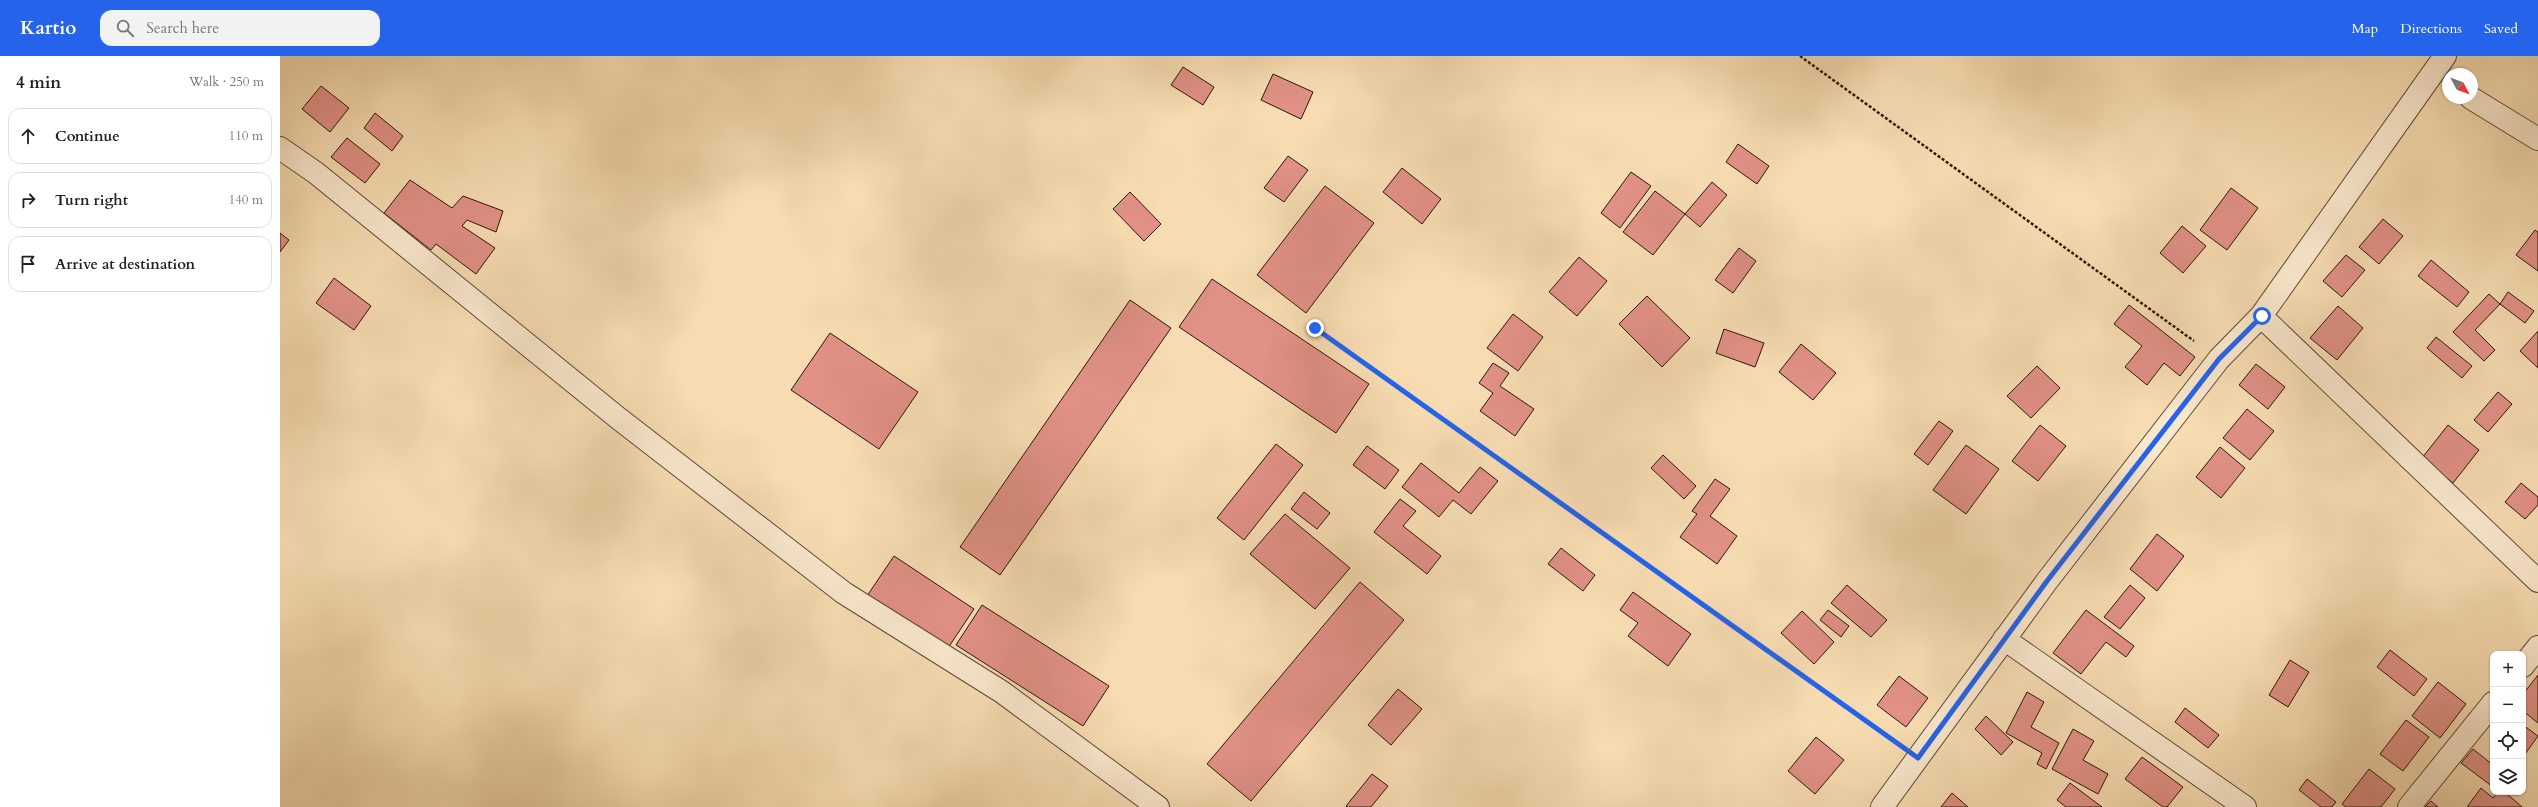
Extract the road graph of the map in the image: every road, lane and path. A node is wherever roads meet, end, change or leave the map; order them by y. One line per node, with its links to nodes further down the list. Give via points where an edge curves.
1 (1800, 56): 9 (path)
2 (2445, 56): 3 (street)
3 (2440, 79): 7 (street)
4 (2478, 102): 5 (street)
5 (2538, 139)
6 (280, 148): 16 (street, via 316,173 618,418 844,593 1002,692)
7 (2262, 316): 9 (street); 10 (street)
8 (1315, 328): 15 (path)
9 (2219, 359): 11 (street)
10 (2538, 581)
11 (2004, 639): 15 (street); 18 (street)
12 (2538, 647): 13 (street)
13 (2526, 662)
14 (2490, 707): 19 (street)
15 (1918, 758): 17 (street)
16 (1158, 807)
17 (1882, 807)
18 (2245, 807)
19 (2409, 807)

